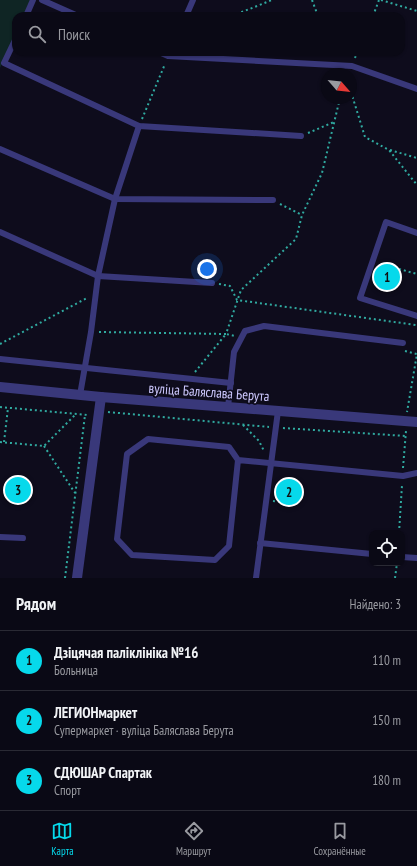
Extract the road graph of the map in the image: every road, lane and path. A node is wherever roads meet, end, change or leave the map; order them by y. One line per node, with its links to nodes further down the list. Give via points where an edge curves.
1 (33, 0): 8 (lane)
2 (42, 0): 9 (lane)
3 (193, 0): 10 (lane)
4 (272, 0): 11 (path)
5 (312, 0): 12 (path)
6 (380, 0): 7 (path); 13 (path)
7 (417, 11)
8 (28, 12)
9 (69, 12)
10 (188, 12)
11 (242, 12)
12 (316, 12)
13 (375, 12)
14 (12, 46): 22 (lane, via 4,63)
15 (168, 56): 20 (path)
16 (200, 56): 17 (lane, via 352,66)
17 (417, 89)
18 (338, 104): 21 (path)
19 (355, 104): 25 (path, via 365,137)
20 (146, 109)
21 (334, 122): 23 (path); 30 (path, via 322,173)
22 (139, 126): 23 (lane); 28 (lane)
23 (302, 136)
24 (0, 149): 28 (lane)
25 (389, 150): 26 (path); 27 (path)
26 (417, 158)
27 (417, 184)
28 (115, 199): 29 (lane); 35 (lane)
29 (273, 200): 30 (path)
30 (302, 215): 38 (path, via 296,239 241,290)
31 (0, 232): 35 (lane)
32 (417, 233): 39 (lane, via 386,222 360,298)
33 (399, 269): 34 (path)
34 (417, 274)
35 (98, 276): 36 (lane); 37 (lane)
36 (212, 283): 38 (path, via 230,286)
37 (96, 294): 41 (lane); 45 (path)
38 (237, 300): 40 (path); 42 (path)
39 (417, 317)
40 (417, 325)
41 (91, 332): 42 (path); 48 (lane)
42 (226, 334): 43 (path); 49 (path)
43 (242, 337): 44 (lane, via 245,331 264,326); 50 (lane, via 234,352)
44 (403, 343): 46 (path, via 404,351)
45 (0, 344)
46 (417, 353): 58 (path)
47 (0, 359): 48 (lane)
48 (84, 368): 49 (lane); 52 (lane)
49 (189, 379): 50 (lane)
50 (231, 384): 55 (lane)
51 (0, 387): 52 (street, вуліца Баляслава Берута)
52 (80, 395): 53 (street, вуліца Баляслава Берута)
53 (101, 397): 55 (street, вуліца Баляслава Берута); 61 (street)
54 (0, 407): 56 (path)
55 (228, 407): 57 (street, вуліца Баляслава Берута)
56 (8, 408): 59 (path); 67 (path)
57 (278, 411): 62 (street, вуліца Баляслава Берута); 64 (lane)
58 (406, 413)
59 (76, 414): 60 (path); 68 (path)
60 (85, 415): 61 (path); 72 (path)
61 (98, 416): 63 (path, via 109,412); 81 (street)
62 (417, 422)
63 (242, 424): 64 (path); 70 (path, via 259,441)
64 (276, 427): 65 (path); 70 (lane)
65 (406, 436)
66 (0, 442): 67 (path)
67 (4, 442): 68 (path)
68 (44, 446): 72 (path)
69 (238, 460): 69 (lane, via 229,447 148,439 128,454 117,539 132,555 215,560 229,546); 70 (lane)
70 (272, 463): 71 (lane, via 403,476); 75 (lane)
71 (417, 473)
72 (75, 494): 80 (path)
73 (0, 537): 74 (lane)
74 (23, 538)
75 (260, 543): 76 (lane); 82 (lane)
76 (369, 554)
77 (405, 557): 78 (lane)
78 (417, 558)
79 (397, 566): 83 (path)
80 (65, 578)
81 (77, 578)
82 (256, 578)
83 (395, 578)

